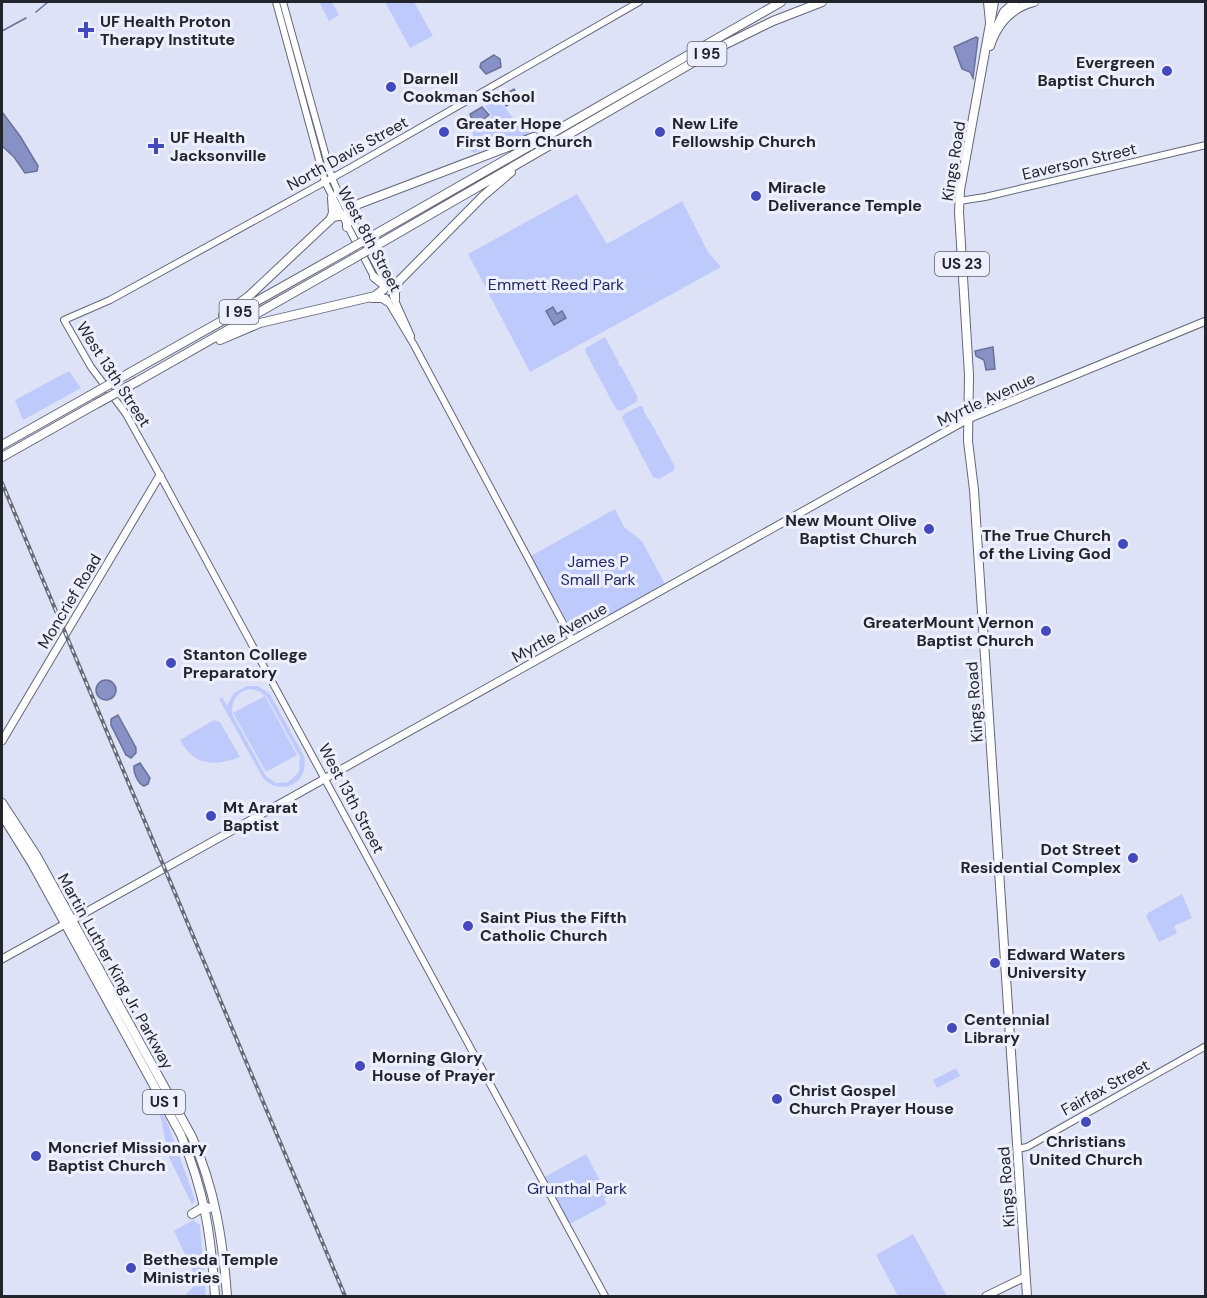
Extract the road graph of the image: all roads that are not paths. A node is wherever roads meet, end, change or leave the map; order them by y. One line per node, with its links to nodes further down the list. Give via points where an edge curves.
1 (276, 2): 15 (street, West 8th Street)
2 (283, 2): 14 (street, West 8th Street)
3 (639, 2): 14 (street, North Davis Street)
4 (781, 2): 11 (highway, I 95)
5 (822, 2): 13 (highway, I 95, via 732,40)
6 (988, 2): 10 (highway)
7 (994, 2): 10 (main road, Kings Road / US 23)
8 (1015, 2): 10 (highway)
9 (1034, 2): 10 (main road)
10 (993, 26): 17 (main road, Kings Road / US 23)
11 (565, 124): 18 (highway); 28 (highway, I 95, bridge)
12 (1206, 145): 17 (street, Eaverson Street)
13 (538, 152): 22 (highway, via 490,190); 29 (highway, I 95, bridge)
14 (332, 178): 15 (street, North Davis Street); 16 (street, West 8th Street)
15 (325, 182): 16 (street, West 8th Street); 26 (street, North Davis Street, via 111,300)
16 (335, 195): 18 (highway); 19 (street, West 8th Street); 20 (highway)
17 (959, 201): 30 (main road, Kings Road / US 23)
18 (356, 205): 19 (highway)
19 (347, 218): 20 (highway); 21 (street, West 8th Street)
20 (330, 220): 28 (highway, via 249,296)
21 (378, 276): 23 (highway)
22 (399, 281): 23 (highway); 25 (highway)
23 (385, 288): 24 (highway); 25 (street, West 8th Street)
24 (371, 298): 25 (highway); 29 (highway, via 260,324)
25 (391, 300): 34 (street, West 8th Street)
26 (64, 320): 33 (street, West 13th Street)
27 (1206, 321): 30 (main road, Myrtle Avenue)
28 (202, 332): 31 (highway, I 95, bridge)
29 (184, 355): 32 (highway, I 95, bridge)
30 (968, 419): 34 (main road, Myrtle Avenue); 42 (main road, Kings Road / US 23)
31 (2, 445)
32 (2, 457)
33 (160, 474): 35 (main road, Moncrief Road); 36 (street, West 13th Street)
34 (572, 640): 36 (main road, Myrtle Avenue)
35 (2, 741)
36 (326, 778): 39 (main road, Myrtle Avenue); 51 (street, West 13th Street)
37 (2, 802): 39 (main road, Martin Luther King Jr. Parkway / US 1, via 28,842)
38 (2, 815): 39 (main road, Martin Luther King Jr. Parkway / US 1)
39 (69, 922): 40 (main road, Myrtle Avenue); 43 (main road, Martin Luther King Jr. Parkway / US 1); 44 (main road, Martin Luther King Jr. Parkway / US 1, via 184,1122)
40 (2, 959)
41 (1206, 1046): 42 (street, Fairfax Street, via 1027,1147)
42 (1017, 1149): 48 (main road, Kings Road / US 23)
43 (188, 1152): 44 (main road, via 208,1197); 45 (main road, Martin Luther King Jr. Parkway / US 1)
44 (215, 1203): 47 (main road, Martin Luther King Jr. Parkway / US 1)
45 (205, 1206): 46 (main road, Martin Luther King Jr. Parkway / US 1); 46 (main road, via 192,1214); 47 (main road, via 212,1212)
46 (208, 1225): 49 (main road, Martin Luther King Jr. Parkway / US 1)
47 (222, 1237): 50 (main road, Martin Luther King Jr. Parkway / US 1)
48 (1025, 1277): 52 (main road); 53 (main road, Kings Road / US 23)
49 (215, 1296)
50 (227, 1296)
51 (606, 1296)
52 (986, 1296)
53 (1027, 1296)

